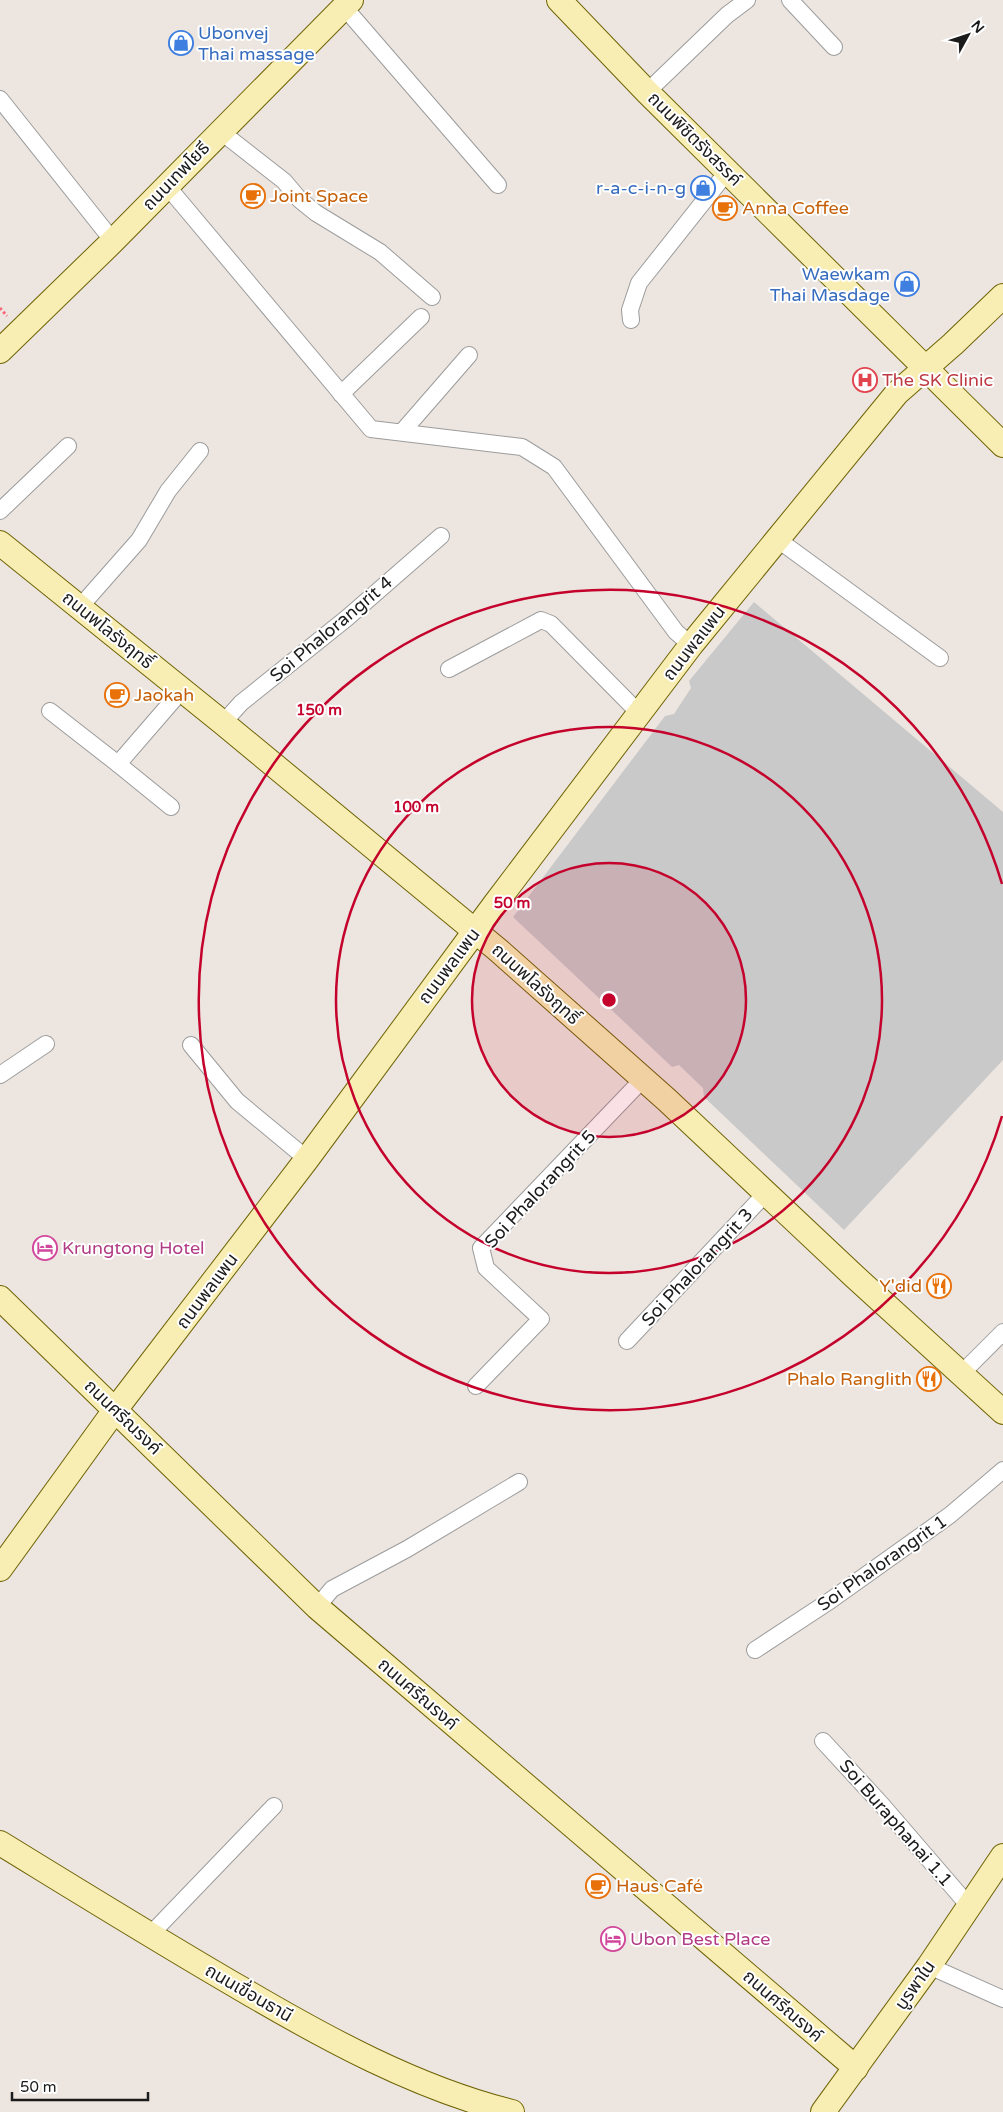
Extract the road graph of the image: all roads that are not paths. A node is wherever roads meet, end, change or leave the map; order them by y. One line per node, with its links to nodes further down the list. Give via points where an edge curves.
1 (559, 0): 6 (street, ถนนพิชิตรังสรรค์)
2 (747, 0): 6 (street, via 727,15)
3 (790, 0): 5 (street)
4 (348, 3): 8 (street, ถนนเทพโยธี); 10 (street)
5 (834, 47)
6 (647, 92): 9 (street, ถนนพิชิตรังสรรค์)
7 (0, 99): 12 (street)
8 (220, 131): 11 (street, ถนนเทพโยธี); 14 (street, via 284,180 300,200 380,252)
9 (727, 172): 16 (street, via 639,283 630,310); 19 (street, ถนนพิชิตรังสรรค์)
10 (498, 185)
11 (167, 186): 12 (street, ถนนเทพโยธี); 20 (street)
12 (114, 241): 17 (street, ถนนเทพโยธี)
13 (1003, 296): 19 (street, ถนนพลแพน)
14 (432, 297)
15 (421, 316): 20 (street)
16 (631, 320)
17 (0, 351)
18 (469, 355): 21 (street)
19 (925, 368): 22 (street, ถนนพิชิตรังสรรค์); 27 (street, ถนนพลแพน, via 897,393)
20 (341, 394): 21 (street, via 371,429)
21 (402, 432): 30 (street, via 522,447 554,467 676,632)
22 (1003, 445)
23 (68, 446): 25 (street)
24 (200, 451): 29 (street, via 168,491 139,540)
25 (0, 511)
26 (441, 536): 36 (street, Soi Phalorangrit 4, via 348,618 241,703)
27 (777, 539): 30 (street, ถนนพลแพน); 31 (street)
28 (0, 543): 29 (street, ถนนพโลรังฤทธิ์)
29 (79, 608): 33 (street, ถนนพโลรังฤทธิ์)
30 (691, 645): 35 (street, ถนนพลแพน)
31 (940, 658)
32 (450, 669): 35 (street, via 541,620 551,624)
33 (182, 690): 36 (street, ถนนพโลรังฤทธิ์); 37 (street)
34 (50, 711): 37 (street)
35 (639, 713): 39 (street, ถนนพลแพน)
36 (223, 723): 39 (street, ถนนพโลรังฤทธิ์)
37 (118, 764): 38 (street)
38 (171, 807)
39 (476, 931): 43 (street, ถนนพโลรังฤทธิ์); 44 (street, ถนนพลแพน)
40 (46, 1044): 42 (street)
41 (191, 1044): 44 (street, via 237,1101)
42 (0, 1075)
43 (643, 1079): 45 (street, ถนนพโลรังฤทธิ์); 50 (street, Soi Phalorangrit 5, via 481,1248 486,1268 541,1319)
44 (307, 1159): 51 (street, ถนนพลแพน)
45 (766, 1193): 48 (street, Soi Phalorangrit 3); 49 (street, ถนนพโลรังฤทธิ์)
46 (0, 1298): 51 (street, ถนนศรีณรงค์)
47 (1003, 1332): 49 (street)
48 (627, 1342)
49 (962, 1373): 52 (street, ถนนพโลรังฤทธิ์)
50 (476, 1386)
51 (115, 1410): 55 (street, ถนนพลแพน); 56 (street, ถนนศรีณรงค์)
52 (1003, 1412)
53 (1003, 1470): 57 (street, Soi Phalorangrit 1, via 950,1515)
54 (519, 1482): 56 (street, via 407,1549 332,1589)
55 (0, 1568)
56 (317, 1607): 66 (street, ถนนศรีณรงค์)
57 (755, 1650)
58 (823, 1741): 62 (street, Soi Buraphanai 1.1)
59 (274, 1806): 63 (street)
60 (0, 1843): 63 (street, ถนนเขื่อนธานี)
61 (1003, 1856): 62 (street, บูรพาใน)
62 (969, 1906): 64 (street, บูรพาใน)
63 (150, 1935): 67 (street, ถนนเขื่อนธานี, via 324,2037 431,2085)
64 (930, 1966): 65 (street); 66 (street, บูรพาใน)
65 (1003, 1999)
66 (856, 2068): 68 (street, บูรพาใน)
67 (512, 2112)
68 (823, 2112)

